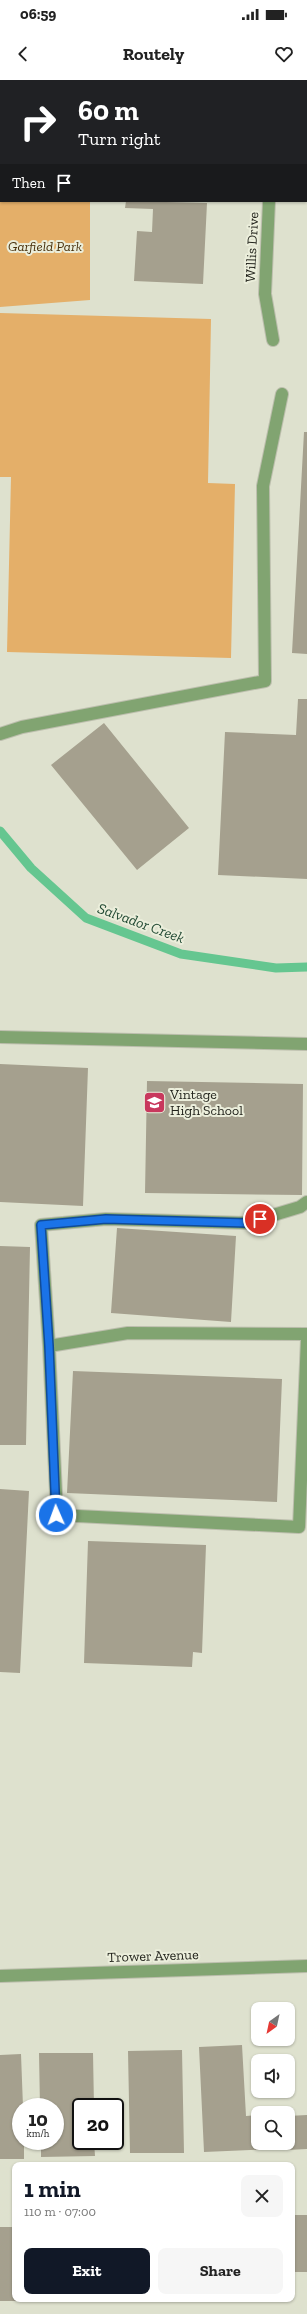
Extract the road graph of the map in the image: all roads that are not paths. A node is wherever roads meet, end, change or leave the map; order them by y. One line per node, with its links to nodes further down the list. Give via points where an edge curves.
1 (269, 202): 2 (street, Willis Drive, via 265,294)
2 (273, 340)
3 (282, 394): 4 (street, via 263,486 265,681)
4 (4, 732)
5 (0, 1037): 6 (street)
6 (307, 1044)
7 (307, 1202): 10 (street, via 300,1207 247,1223 106,1219 41,1225)
8 (307, 1334): 10 (street, via 128,1333)
9 (307, 1339): 10 (street, via 299,1527 56,1515)
10 (49, 1346)
11 (307, 1966): 12 (street, Trower Avenue)
12 (0, 1976)

